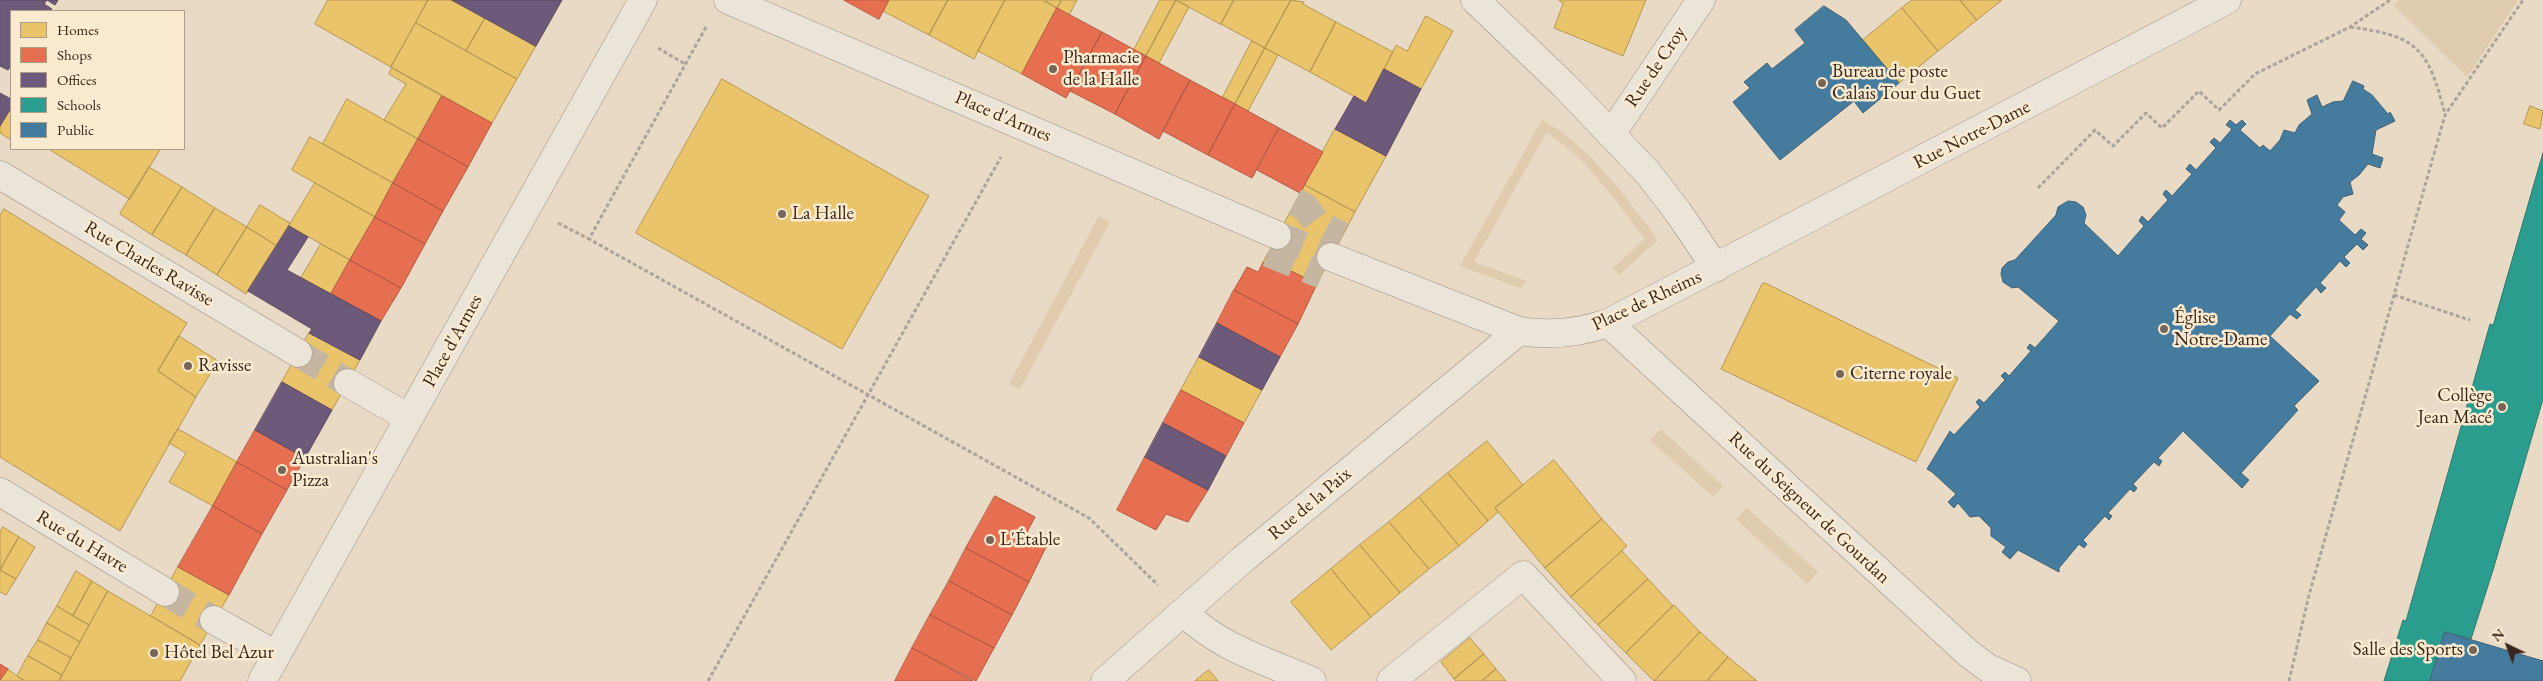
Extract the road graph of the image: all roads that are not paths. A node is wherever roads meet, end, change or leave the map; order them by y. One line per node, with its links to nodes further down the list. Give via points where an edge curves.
1 (643, 0): 15 (street, Place d'Armes)
2 (728, 0): 8 (street, Place d'Armes)
3 (1475, 0): 6 (street, Place de Rheims)
4 (1700, 0): 6 (street, Rue de Croy)
5 (2227, 0): 10 (street, Rue Notre-Dame)
6 (1612, 133): 10 (street, Place de Rheims, via 1648,173)
7 (0, 175): 13 (street, Rue Charles Ravisse)
8 (1278, 235)
9 (1331, 257): 12 (street, Place de Rheims)
10 (1716, 268): 11 (street, Place de Rheims)
11 (1608, 323): 12 (street, Place de Rheims, via 1575,332 1540,334); 26 (street, Rue du Seigneur de Gourdan, via 1962,649 1988,668)
12 (1519, 331): 18 (street, Rue de la Paix, via 1242,560)
13 (298, 353)
14 (348, 383): 15 (street)
15 (410, 418): 20 (street, Place d'Armes)
16 (0, 492): 17 (street, Rue du Havre)
17 (165, 592)
18 (1184, 612): 22 (street, Rue de la Paix); 23 (street, via 1218,640)
19 (214, 620): 20 (street)
20 (276, 655): 21 (street, Place d'Armes)
21 (262, 681)
22 (1105, 681)
23 (1312, 681)
24 (1391, 681): 25 (street, via 1522,575)
25 (1622, 681)
26 (2017, 681)

